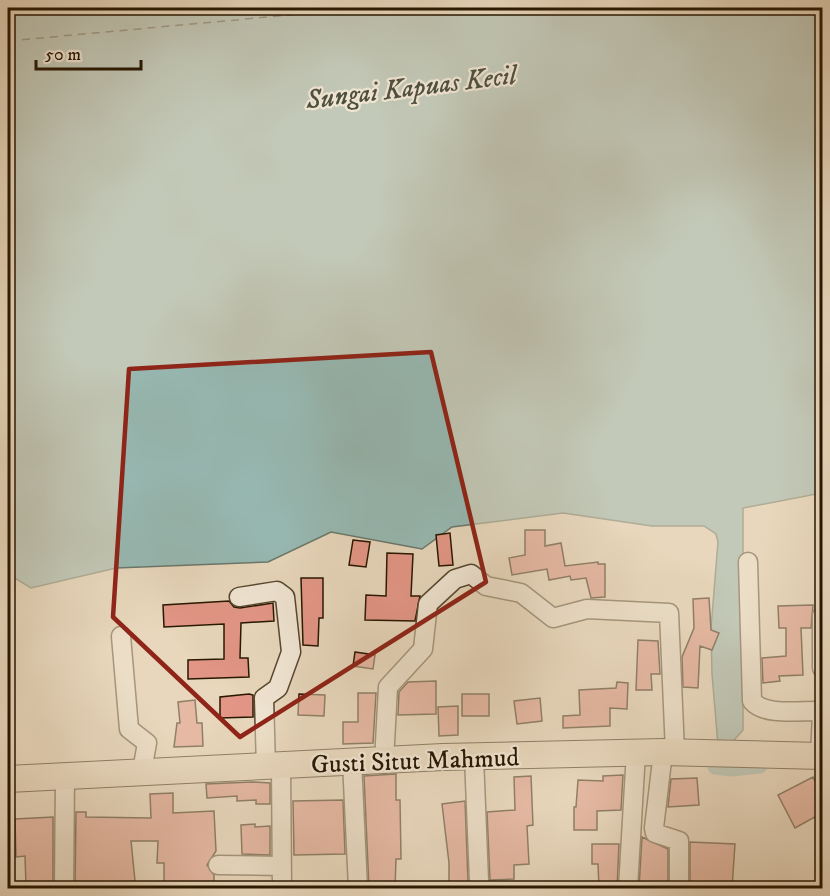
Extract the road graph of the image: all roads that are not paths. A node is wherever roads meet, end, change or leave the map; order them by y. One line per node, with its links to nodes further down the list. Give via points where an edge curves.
1 (748, 562): 6 (street, via 752,701 758,708 768,710)
2 (239, 597): 13 (street, via 277,591 285,597 291,652 278,688 264,698)
3 (822, 616): 5 (street)
4 (121, 636): 14 (street, via 129,729 147,743)
5 (822, 668)
6 (822, 713): 9 (street)
7 (636, 752): 8 (highway, Gusti Situt Mahmud); 10 (highway, Gusti Situt Mahmud); 23 (street)
8 (677, 752): 9 (highway, Gusti Situt Mahmud); 12 (street, via 669,613 587,609 553,618 521,593 486,586 471,574 455,579 428,604 423,649 388,687); 24 (street, via 654,828 655,833 680,841)
9 (821, 756)
10 (474, 757): 12 (highway, Gusti Situt Mahmud); 19 (street)
11 (352, 761): 12 (highway, Gusti Situt Mahmud); 13 (highway, Gusti Situt Mahmud); 22 (street)
12 (384, 761)
13 (274, 766): 14 (highway, Gusti Situt Mahmud); 18 (street)
14 (142, 771): 15 (highway, Gusti Situt Mahmud)
15 (65, 776): 16 (highway, Gusti Situt Mahmud); 20 (street)
16 (8, 779)
17 (218, 865): 18 (street)
18 (282, 866): 21 (street)
19 (479, 881)
20 (64, 888)
21 (282, 888)
22 (358, 888)
23 (628, 888)
24 (679, 888)

